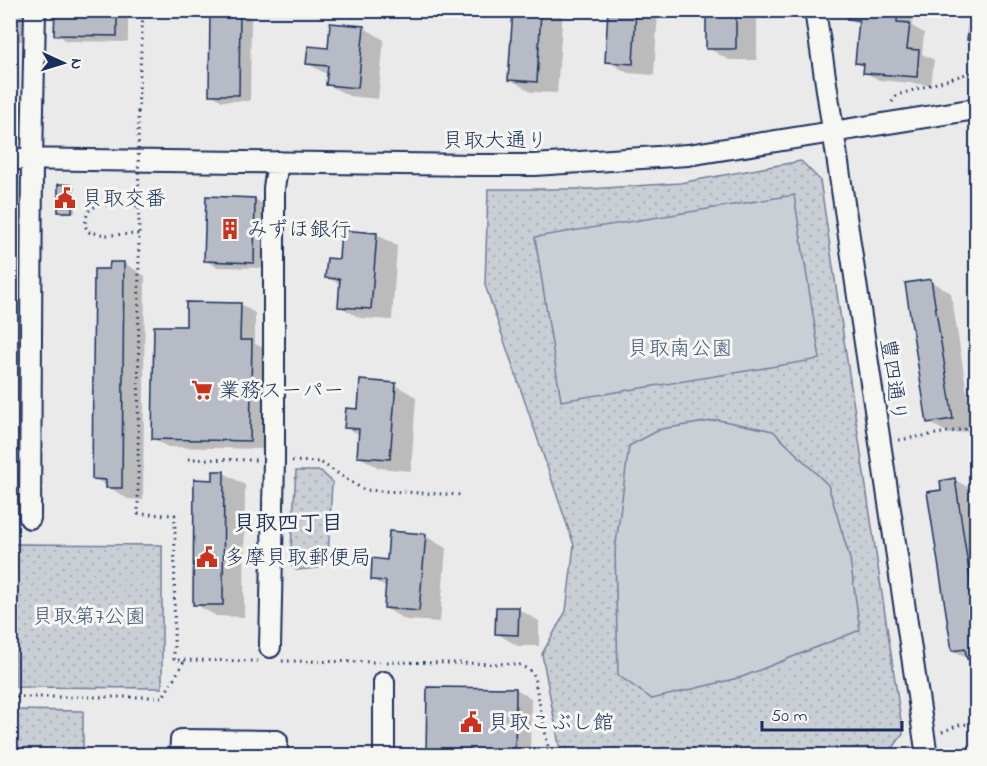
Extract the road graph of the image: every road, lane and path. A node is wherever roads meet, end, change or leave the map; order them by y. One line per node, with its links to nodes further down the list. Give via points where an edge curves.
1 (35, 10): 9 (street)
2 (143, 10): 11 (path, bridge)
3 (815, 10): 7 (street, 豊四通り)
4 (976, 71): 5 (path, via 897,95)
5 (892, 102)
6 (976, 108): 7 (street, 貝取大通り)
7 (834, 130): 10 (street, 貝取大通り, via 688,155 612,161 534,165); 29 (street, 豊四通り)
8 (10, 159): 9 (street, 貝取大通り)
9 (32, 159): 10 (street, 貝取大通り); 18 (street)
10 (278, 162): 16 (street, via 274,188)
11 (139, 206): 12 (path, bridge); 12 (path, via 94,206 88,212 85,226 89,232 105,235)
12 (139, 234): 20 (path, via 138,514 175,515 174,660)
13 (972, 428): 14 (path)
14 (893, 441)
15 (188, 459): 16 (path)
16 (274, 460): 17 (path, via 320,462 364,490); 19 (street)
17 (462, 495)
18 (30, 518)
19 (273, 656): 20 (path); 28 (path, via 518,664 533,672)
20 (185, 660): 22 (path, via 163,697)
21 (384, 682): 27 (street)
22 (10, 697)
23 (976, 723): 24 (path)
24 (942, 732)
25 (180, 756): 26 (street, via 181,740 277,741)
26 (277, 756)
27 (384, 756)
28 (550, 756)
29 (927, 756)

